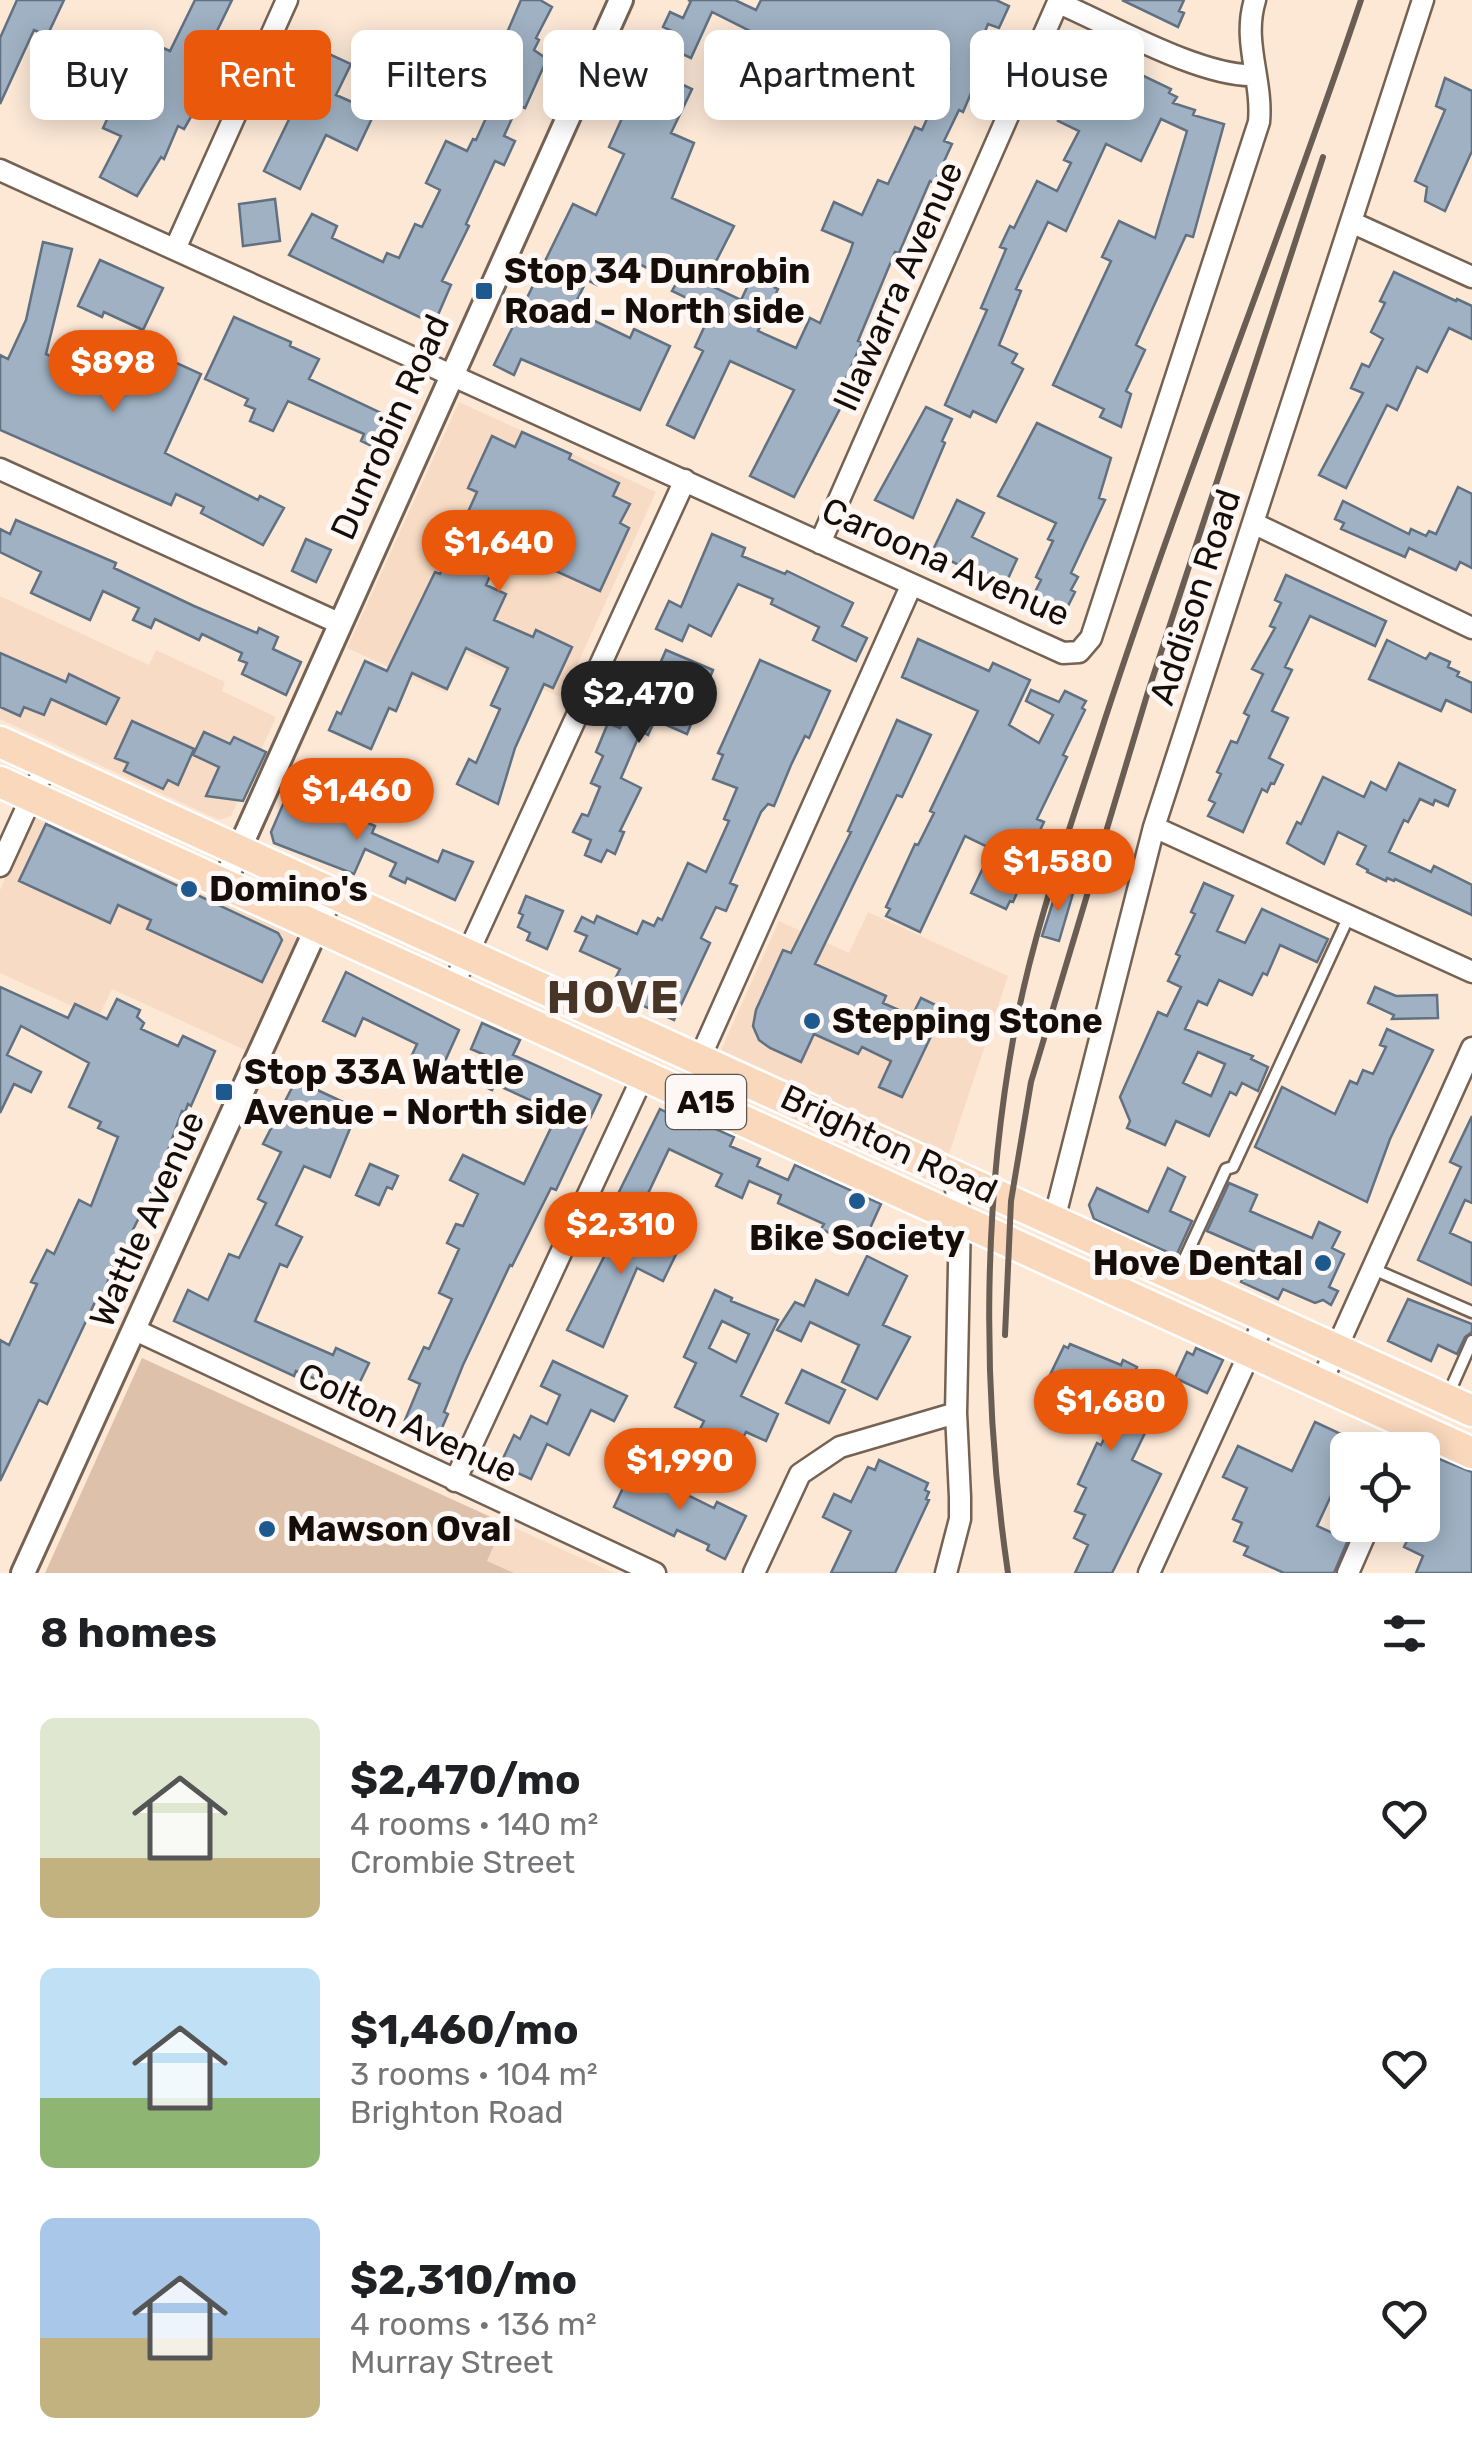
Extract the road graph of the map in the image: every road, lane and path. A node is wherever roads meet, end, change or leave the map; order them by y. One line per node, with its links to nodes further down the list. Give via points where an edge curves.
1 (287, 0): 9 (street)
2 (621, 0): 11 (street, Dunrobin Road)
3 (1256, 0): 6 (street, via 1249,34)
4 (1424, 0): 8 (street, Addison Road)
5 (1059, 2): 6 (street, via 1208,69); 15 (street, Illawarra Avenue)
6 (1255, 75): 16 (street, Caroona Avenue, via 1259,122 1091,638 1079,652 1063,653)
7 (0, 170): 9 (street, Caroona Avenue)
8 (1351, 222): 10 (street); 14 (street, Addison Road)
9 (175, 249): 11 (street, Caroona Avenue)
10 (1472, 277)
11 (452, 374): 13 (street, Caroona Avenue); 17 (street, Dunrobin Road)
12 (0, 470): 17 (street)
13 (685, 480): 15 (street, Caroona Avenue); 30 (street)
14 (1253, 523): 18 (street); 23 (street, Addison Road)
15 (820, 543): 16 (street, Caroona Avenue)
16 (911, 586): 34 (street)
17 (340, 624): 24 (street, Dunrobin Road)
18 (1472, 628)
19 (0, 742): 20 (main road, Brighton Road / A15)
20 (47, 764): 22 (street); 24 (main road, Brighton Road / A15)
21 (0, 782): 22 (main road, Brighton Road / A15)
22 (32, 796): 25 (street); 26 (main road, Brighton Road / A15)
23 (1154, 827): 28 (street); 38 (street, Addison Road)
24 (240, 849): 26 (street, Dunrobin Road); 27 (main road, Brighton Road / A15)
25 (0, 866)
26 (224, 883): 29 (main road, Brighton Road / A15)
27 (333, 892): 29 (street, Wattle Avenue); 30 (main road, Brighton Road / A15)
28 (1349, 916): 31 (street); 40 (lane)
29 (318, 926): 32 (main road, Brighton Road / A15); 43 (street, Wattle Avenue)
30 (467, 956): 32 (street); 34 (main road, Brighton Road / A15)
31 (1472, 972)
32 (452, 988): 35 (main road, Brighton Road / A15)
33 (1472, 1048): 39 (street)
34 (699, 1060): 36 (main road, Brighton Road / A15)
35 (644, 1074): 37 (main road, Brighton Road / A15); 53 (street)
36 (946, 1172): 37 (street, via 955,1183); 38 (main road, Brighton Road / A15)
37 (960, 1218): 46 (main road, Brighton Road / A15); 49 (street)
38 (1054, 1220): 40 (main road, Brighton Road / A15)
39 (1372, 1268): 41 (lane); 45 (street)
40 (1176, 1277): 42 (main road, Brighton Road / A15)
41 (1472, 1312)
42 (1266, 1317): 45 (main road, Brighton Road / A15); 46 (street)
43 (135, 1330): 53 (street, Colton Avenue); 55 (street, Wattle Avenue)
44 (1472, 1341): 48 (lane)
45 (1336, 1348): 47 (street); 48 (main road, Brighton Road / A15)
46 (1249, 1354): 47 (main road, Brighton Road / A15); 59 (street)
47 (1320, 1384): 50 (main road, Brighton Road / A15)
48 (1459, 1405)
49 (956, 1413): 57 (street, via 840,1447 800,1474); 58 (street, via 960,1519)
50 (1397, 1432)
51 (1440, 1446): 52 (main road, Brighton Road / A15)
52 (1472, 1453)
53 (455, 1481): 56 (street, Colton Avenue)
54 (1362, 1542): 60 (street)
55 (23, 1573)
56 (655, 1573)
57 (754, 1573)
58 (946, 1573)
59 (1150, 1573)
60 (1348, 1573)

